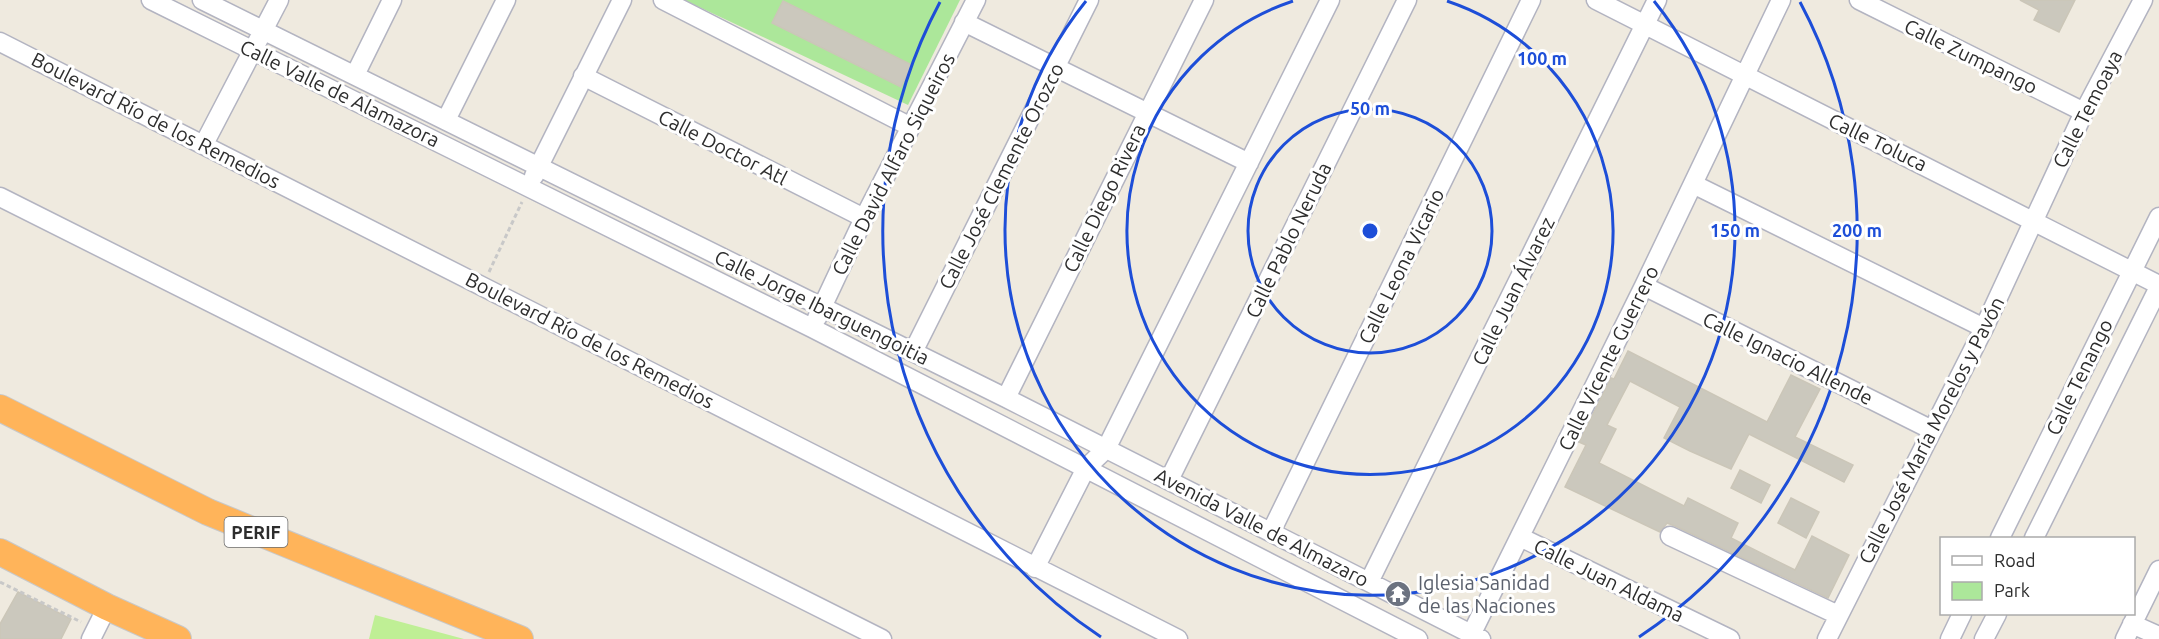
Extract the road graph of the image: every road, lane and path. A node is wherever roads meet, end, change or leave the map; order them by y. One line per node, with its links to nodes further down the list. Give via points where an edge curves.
1 (151, 0): 23 (street, Calle Valle de Alamazora)
2 (202, 0): 21 (street, Calle Valle de Alamazora)
3 (279, 0): 21 (street)
4 (392, 0): 26 (street)
5 (506, 0): 30 (street)
6 (622, 0): 27 (street)
7 (663, 0): 31 (street)
8 (976, 0): 19 (street, Calle David Alfaro Siqueiros)
9 (1089, 0): 24 (street, Calle José Clemente Orozco)
10 (1204, 0): 29 (street, Calle Diego Rivera)
11 (1330, 0): 33 (street)
12 (1407, 0): 54 (street, Calle Pablo Neruda)
13 (1531, 0): 55 (street, Calle Leona Vicario)
14 (1596, 0): 20 (street, Calle Toluca)
15 (1657, 0): 20 (street, Calle Juan Álvarez)
16 (1780, 0): 25 (street, Calle Vicente Guerrero)
17 (1859, 0): 28 (street, Calle Zumpango)
18 (2143, 0): 28 (street, Calle Temoaya)
19 (964, 22): 24 (street); 31 (street, Calle David Alfaro Siqueiros)
20 (1645, 24): 25 (street, Calle Toluca); 64 (street, Calle Juan Álvarez)
21 (265, 29): 23 (street); 26 (street, Calle Valle de Alamazora)
22 (0, 42): 32 (street, Boulevard Río de los Remedios)
23 (253, 51): 32 (street); 36 (street, Calle Valle de Alamazora)
24 (1055, 69): 29 (street); 48 (street, Calle José Clemente Orozco)
25 (1743, 74): 35 (street, Calle Vicente Guerrero); 40 (street, Calle Toluca)
26 (355, 75): 30 (street, Calle Valle de Alamazora)
27 (583, 76): 34 (street); 39 (street, Calle Doctor Atl)
28 (2084, 112): 40 (street, Calle Temoaya)
29 (1146, 114): 33 (street); 49 (street, Calle Diego Rivera)
30 (446, 120): 34 (street, Calle Valle de Alamazora)
31 (911, 128): 39 (street, Calle David Alfaro Siqueiros)
32 (204, 144): 42 (street, Boulevard Río de los Remedios)
33 (1249, 164): 52 (street)
34 (539, 166): 36 (street); 45 (street, Calle Jorge Ibarguengoitia)
35 (1693, 184): 43 (street, Calle Vicente Guerrero); 46 (street)
36 (529, 186): 42 (path); 47 (street, Calle Jorge Ibarguengoitia)
37 (0, 197): 75 (street)
38 (2159, 217): 41 (street, Calle Tenango)
39 (864, 218): 45 (street, Calle David Alfaro Siqueiros)
40 (2034, 219): 41 (street, Calle Toluca); 46 (street, Calle José María Morelos y Pavón)
41 (2132, 271): 44 (street, Calle Toluca); 58 (street, Calle Tenango)
42 (483, 285): 61 (street, Boulevard Río de los Remedios)
43 (1644, 286): 51 (street, Calle Ignacio Allende); 57 (street, Calle Vicente Guerrero)
44 (2159, 286): 59 (street, Calle Tenango)
45 (822, 308): 47 (street, Calle David Alfaro Siqueiros); 48 (street, Calle Jorge Ibarguengoitia)
46 (1984, 327): 51 (street, Calle José María Morelos y Pavón)
47 (812, 328): 53 (street, Calle Jorge Ibarguengoitia)
48 (913, 352): 49 (street, Calle Jorge Ibarguengoitia)
49 (1006, 398): 52 (street, Calle Jorge Ibarguengoitia)
50 (4, 411): 74 (highway, PERIF, via 207,512)
51 (1932, 430): 66 (street, Calle José María Morelos y Pavón)
52 (1106, 449): 53 (street); 54 (street, Avenida Valle de Almazaro)
53 (1086, 468): 61 (street); 77 (street, Avenida Valle de Almazaro)
54 (1169, 480): 55 (street, Avenida Valle de Almazaro)
55 (1271, 532): 64 (street, Avenida Valle de Almazaro)
56 (1670, 536): 66 (street)
57 (1520, 537): 72 (street, Calle Vicente Guerrero); 78 (street, Calle Juan Aldama)
58 (2000, 537)
59 (2034, 537)
60 (0, 552): 65 (highway)
61 (1035, 568): 76 (street, Boulevard Río de los Remedios)
62 (2159, 570): 69 (street)
63 (0, 582): 70 (path)
64 (1369, 582): 72 (street, Avenida Valle de Almazaro)
65 (107, 607): 70 (street); 73 (highway)
66 (1838, 615): 79 (street, Calle José María Morelos y Pavón)
67 (1962, 615): 80 (street)
68 (1996, 615): 81 (street)
69 (2129, 631): 71 (street)
70 (93, 634)
71 (2159, 636)
72 (1474, 637)
73 (178, 639)
74 (520, 639)
75 (882, 639)
76 (1178, 639)
77 (1418, 639)
78 (1730, 639)
79 (1827, 639)
80 (1950, 639)
81 (1984, 639)

